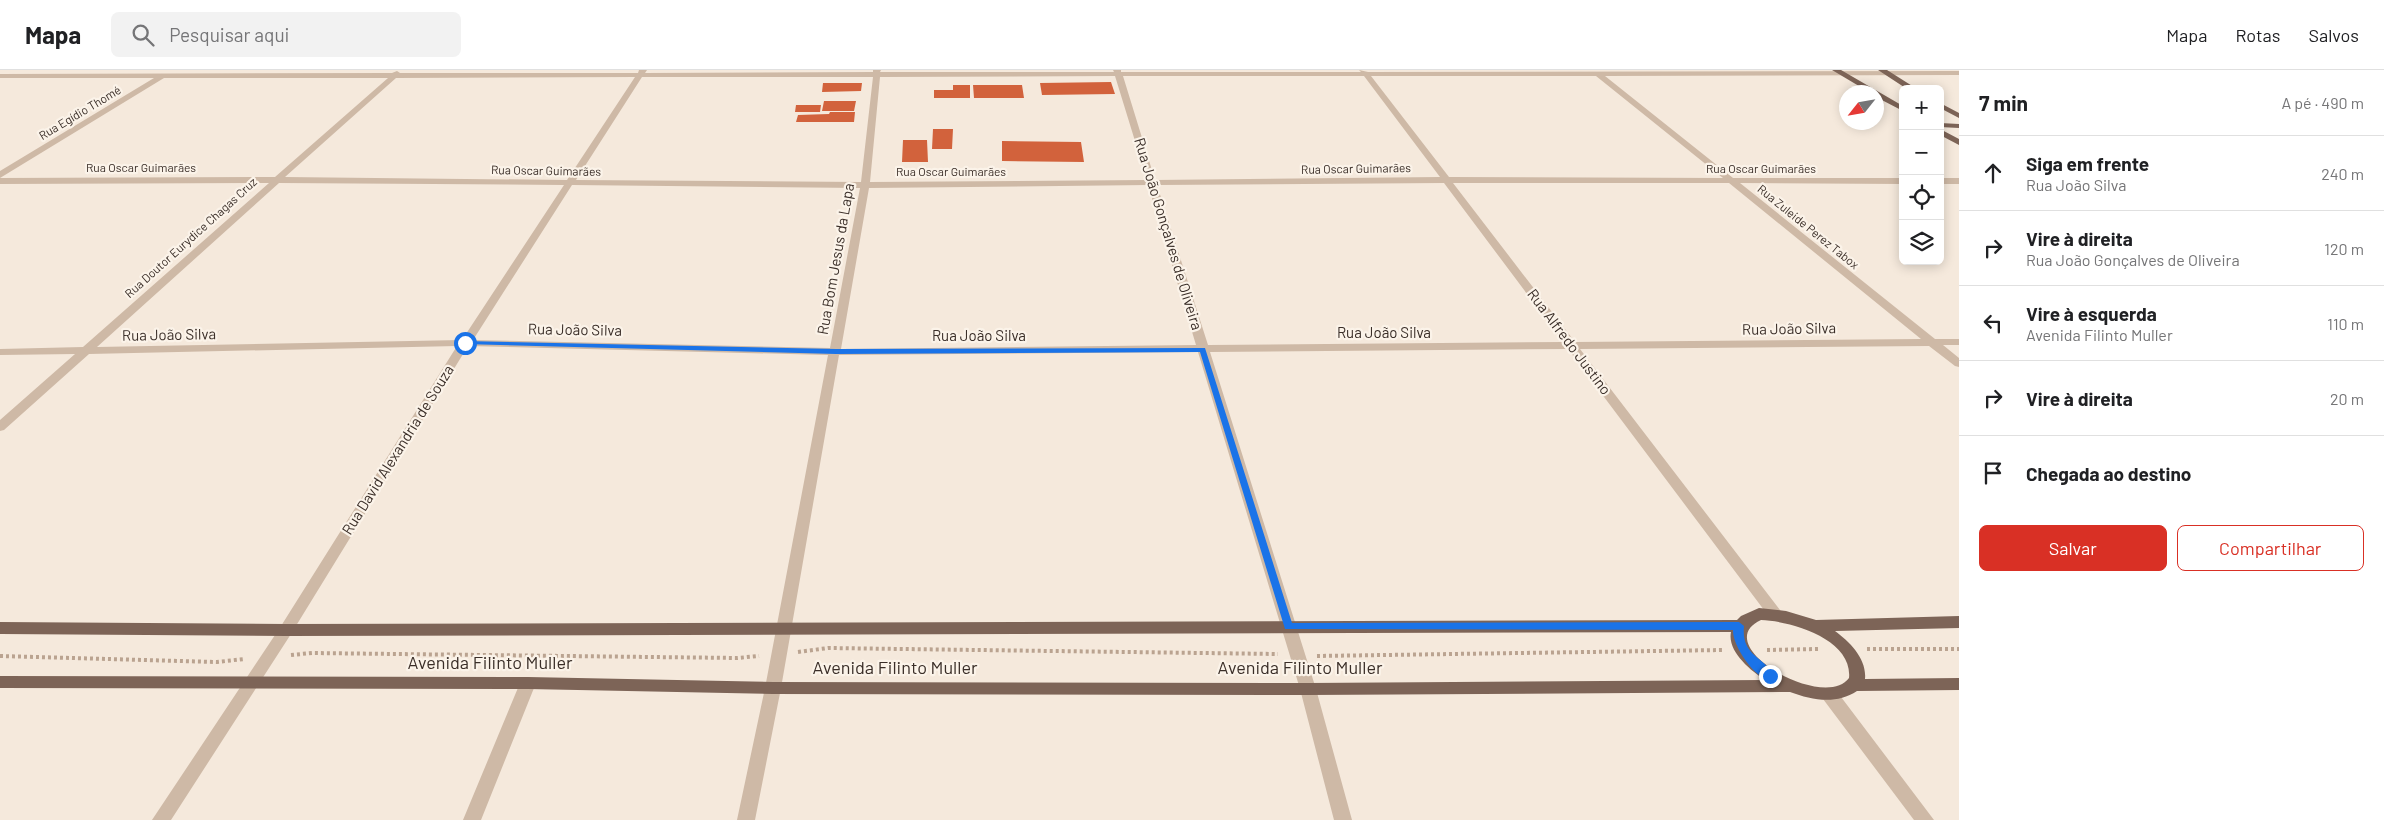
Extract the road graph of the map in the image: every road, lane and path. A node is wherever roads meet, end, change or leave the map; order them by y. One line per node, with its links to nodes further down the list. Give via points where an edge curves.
1 (171, 70): 11 (street, Rua Egídio Thomé)
2 (1596, 71): 5 (street); 6 (street); 30 (street, Rua Zuleide Perez Tabox)
3 (876, 72): 4 (street); 9 (street); 33 (street, Rua Bom Jesus da Lapa)
4 (1118, 72): 5 (street); 32 (street, Rua João Gonçalves de Oliveira)
5 (1365, 72): 25 (street, Rua Alfredo Justino)
6 (1839, 72): 7 (street); 13 (main road)
7 (1885, 72): 10 (street); 14 (main road)
8 (397, 73): 9 (street); 11 (street); 24 (street, Rua Doutor Eurydice Chagas Cruz)
9 (641, 73): 31 (street, Rua David Alexandria de Souza)
10 (1959, 73)
11 (163, 75): 12 (street); 23 (street, Rua Egídio Thomé)
12 (0, 76)
13 (1861, 85)
14 (1907, 85)
15 (1884, 98): 16 (main road)
16 (1899, 107)
17 (1944, 107): 18 (main road)
18 (1959, 116)
19 (1944, 125): 20 (main road)
20 (1959, 126)
21 (1944, 134): 22 (main road)
22 (1959, 143)
23 (0, 175)
24 (275, 180): 26 (street, Rua Oscar Guimarães); 31 (street, Rua Oscar Guimarães); 40 (street, Rua Doutor Eurydice Chagas Cruz)
25 (1447, 180): 30 (street, Rua Oscar Guimarães); 32 (street, Rua Oscar Guimarães); 37 (street, Rua Alfredo Justino)
26 (0, 181)
27 (1899, 181): 30 (street, Rua Oscar Guimarães)
28 (1944, 181): 29 (street)
29 (1959, 181)
30 (1732, 182): 34 (street, Rua Zuleide Perez Tabox)
31 (568, 184): 33 (street, Rua Oscar Guimarães); 36 (street, Rua David Alexandria de Souza)
32 (1154, 184): 33 (street, Rua Oscar Guimarães); 38 (street, Rua João Gonçalves de Oliveira)
33 (865, 185): 41 (street, Rua Bom Jesus da Lapa)
34 (1932, 342): 35 (street, Rua João Silva); 37 (street, Rua João Silva); 42 (street, Rua Zuleide Perez Tabox)
35 (1959, 342)
36 (465, 343): 40 (street, Rua João Silva); 41 (street, Rua João Silva); 51 (street, Rua David Alexandria de Souza)
37 (1573, 347): 38 (street, Rua João Silva); 44 (street, Rua Alfredo Justino)
38 (1202, 349): 41 (street, Rua João Silva); 48 (street, Rua João Gonçalves de Oliveira)
39 (0, 352): 40 (street, Rua João Silva)
40 (83, 352): 43 (street, Rua Doutor Eurydice Chagas Cruz)
41 (836, 352): 50 (street, Rua Bom Jesus da Lapa)
42 (1959, 364)
43 (0, 427)
44 (1775, 614): 46 (main road, via 1746,618); 47 (main road)
45 (1959, 622): 47 (main road)
46 (1739, 626): 48 (main road, Avenida Filinto Muller); 54 (main road, via 1738,637)
47 (1813, 626): 52 (main road)
48 (1289, 627): 50 (main road, Avenida Filinto Muller); 57 (street, Rua João Gonçalves de Oliveira)
49 (0, 628): 51 (main road, Avenida Filinto Muller)
50 (782, 629): 51 (main road, Avenida Filinto Muller); 55 (street, Rua Bom Jesus da Lapa)
51 (286, 630): 58 (street, Rua David Alexandria de Souza)
52 (1845, 649): 53 (path); 54 (path); 63 (main road, via 1858,675)
53 (1959, 649)
54 (1743, 650): 57 (path); 64 (main road, via 1759,668)
55 (779, 654): 57 (path, via 838,648 1244,652); 58 (path, via 737,658 312,653); 65 (street, Rua Bom Jesus da Lapa)
56 (0, 656): 58 (path, via 217,662)
57 (1296, 656): 66 (street, Rua João Gonçalves de Oliveira)
58 (269, 657): 60 (street, Rua David Alexandria de Souza)
59 (0, 682): 60 (main road, Avenida Filinto Muller)
60 (251, 682): 61 (main road, Avenida Filinto Muller); 68 (street)
61 (528, 683): 65 (main road, Avenida Filinto Muller); 69 (street)
62 (1959, 684): 63 (main road)
63 (1854, 685): 67 (main road, via 1844,692)
64 (1790, 686): 66 (main road, Avenida Filinto Muller); 67 (main road)
65 (773, 688): 66 (main road, Avenida Filinto Muller); 70 (street, Rua Bom Jesus da Lapa)
66 (1308, 689): 71 (street)
67 (1829, 694): 72 (street)
68 (161, 820)
69 (472, 820)
70 (746, 820)
71 (1343, 820)
72 (1925, 820)

